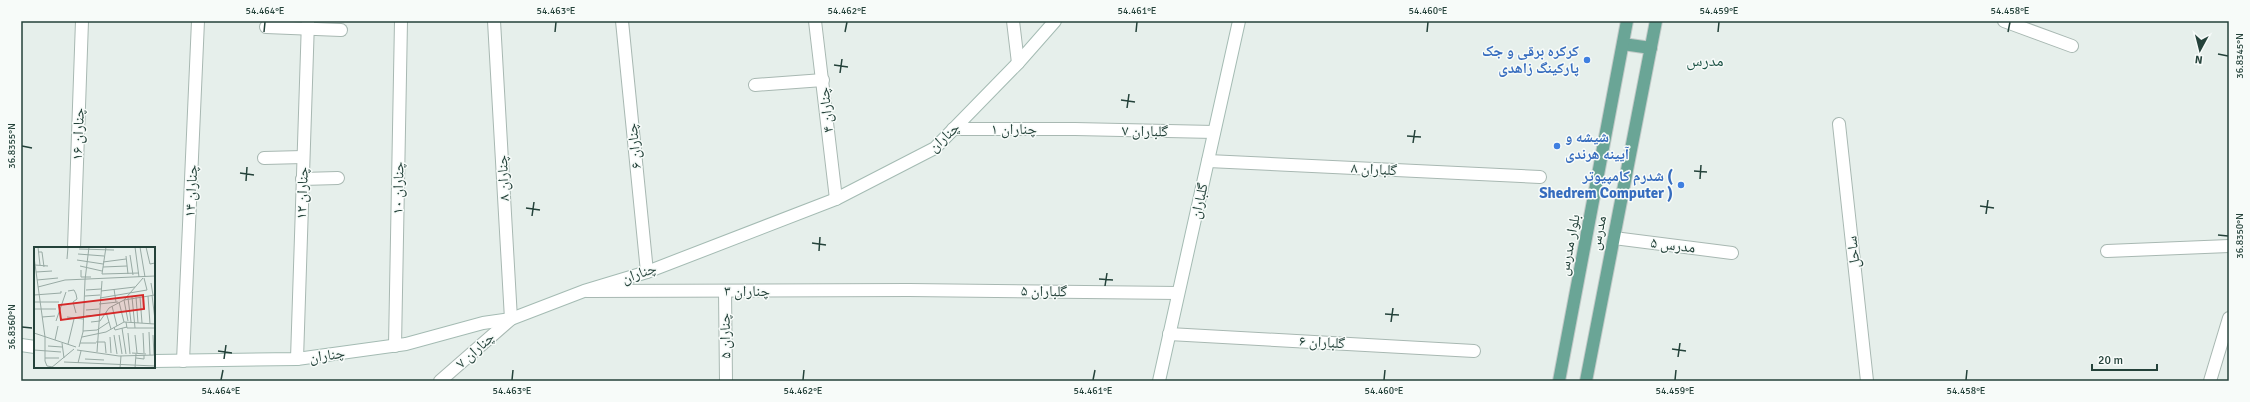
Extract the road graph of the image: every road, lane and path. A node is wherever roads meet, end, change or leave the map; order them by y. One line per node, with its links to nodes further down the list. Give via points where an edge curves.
1 (82, 21): 35 (street, چناران ۱۶)
2 (198, 21): 52 (street, چناران ۱۴)
3 (494, 21): 44 (street, چناران ۸)
4 (622, 21): 38 (street, چناران ۶)
5 (816, 21): 20 (street, ۴ چناران)
6 (1013, 21): 19 (street)
7 (1055, 21): 19 (street, چناران)
8 (1239, 21): 25 (street, گلباران)
9 (1627, 21): 16 (main road, بلوار مدرس)
10 (1656, 21): 18 (main road, مدرس)
11 (2004, 21): 17 (street)
12 (308, 24): 14 (street); 15 (street); 26 (street, چناران ۱۲)
13 (401, 26): 48 (street, چناران ۱۰)
14 (266, 27)
15 (341, 30)
16 (1623, 44): 18 (main road); 56 (main road, بلوار مدرس)
17 (2072, 46)
18 (1651, 48): 33 (main road, مدرس)
19 (1018, 63): 23 (street, چناران)
20 (823, 80): 21 (street); 32 (street, ۴ چناران)
21 (755, 85)
22 (1839, 124): 58 (street, ساحل)
23 (953, 129): 24 (street, چناران ۱); 32 (street, چناران, via 935,148)
24 (1076, 129): 25 (street, ۷ گلباران)
25 (1214, 132): 28 (street, گلباران)
26 (303, 157): 27 (street); 31 (street, چناران ۱۲)
27 (264, 158)
28 (1208, 161): 29 (street, گلباران ۸); 42 (street, گلباران)
29 (1540, 177)
30 (338, 178): 31 (street)
31 (302, 179): 50 (street, چناران ۱۲)
32 (836, 199): 38 (street, چناران)
33 (1614, 238): 37 (street, مدرس ۵); 57 (main road, مدرس)
34 (2229, 246): 36 (street)
35 (74, 247)
36 (2107, 251)
37 (1732, 253)
38 (647, 272): 40 (street, چناران)
39 (910, 290): 41 (street, چناران ۳); 42 (street, گلباران ۵)
40 (584, 291): 41 (street, چناران ۳); 44 (street, چناران)
41 (725, 291): 54 (street, ۵ چناران)
42 (1178, 293): 45 (street, گلباران)
43 (2229, 318): 59 (street)
44 (510, 319): 48 (street, چناران); 53 (street, چناران ۷)
45 (1169, 334): 49 (street, گلباران ۶); 55 (street, گلباران)
46 (21, 345): 47 (street)
47 (34, 346)
48 (395, 346): 50 (street, چناران)
49 (1474, 351)
50 (296, 359): 52 (street, چناران)
51 (155, 361): 52 (street, چناران)
52 (183, 362)
53 (440, 381)
54 (726, 381)
55 (1159, 381)
56 (1559, 381)
57 (1586, 381)
58 (1867, 381)
59 (2210, 381)

